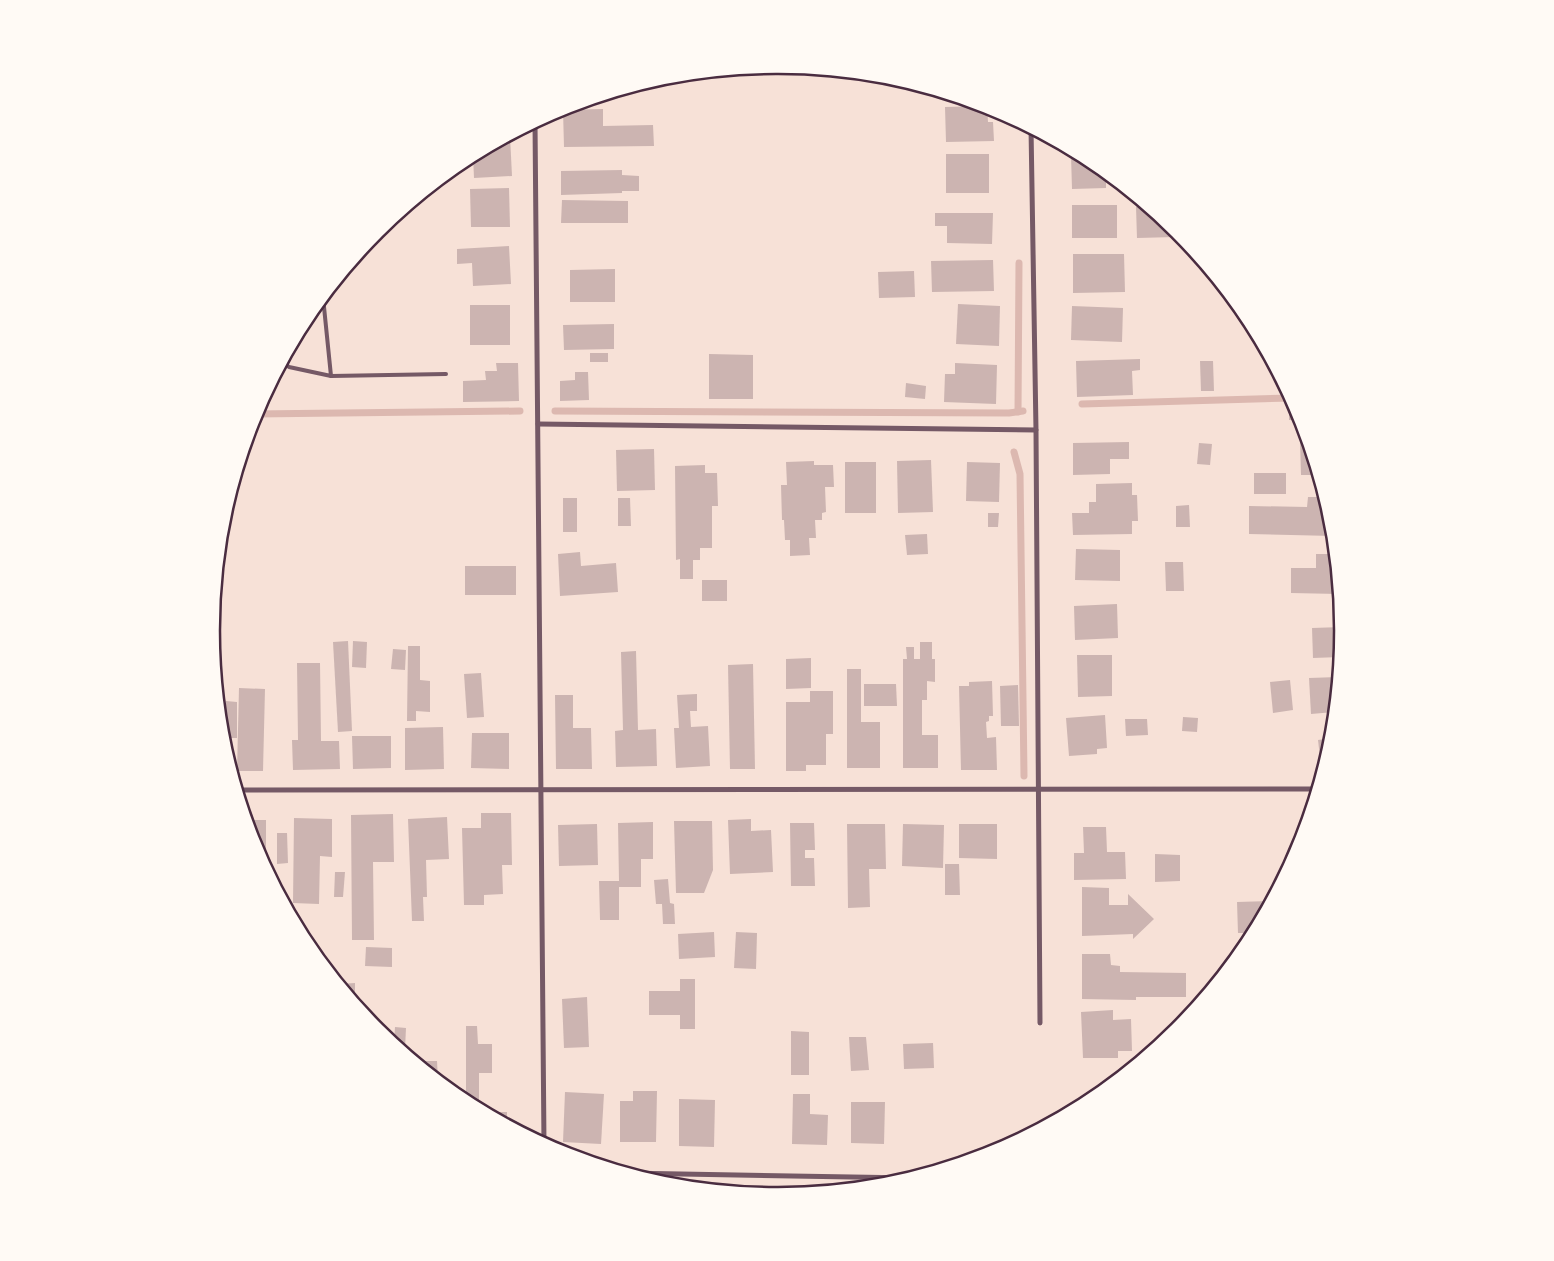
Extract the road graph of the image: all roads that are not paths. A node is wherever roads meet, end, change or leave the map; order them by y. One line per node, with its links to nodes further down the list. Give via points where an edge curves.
1 (535, 129): 7 (street)
2 (1031, 135): 8 (street)
3 (324, 307): 6 (lane)
4 (288, 366): 6 (lane)
5 (446, 374): 6 (lane)
6 (331, 376)
7 (538, 424): 8 (street); 11 (street)
8 (1036, 430): 12 (street)
9 (1310, 789): 12 (street)
10 (244, 790): 11 (street)
11 (542, 790): 12 (street); 14 (street)
12 (1038, 790): 13 (street)
13 (1040, 1023)
14 (544, 1136)
15 (654, 1173): 16 (street)
16 (883, 1177)

